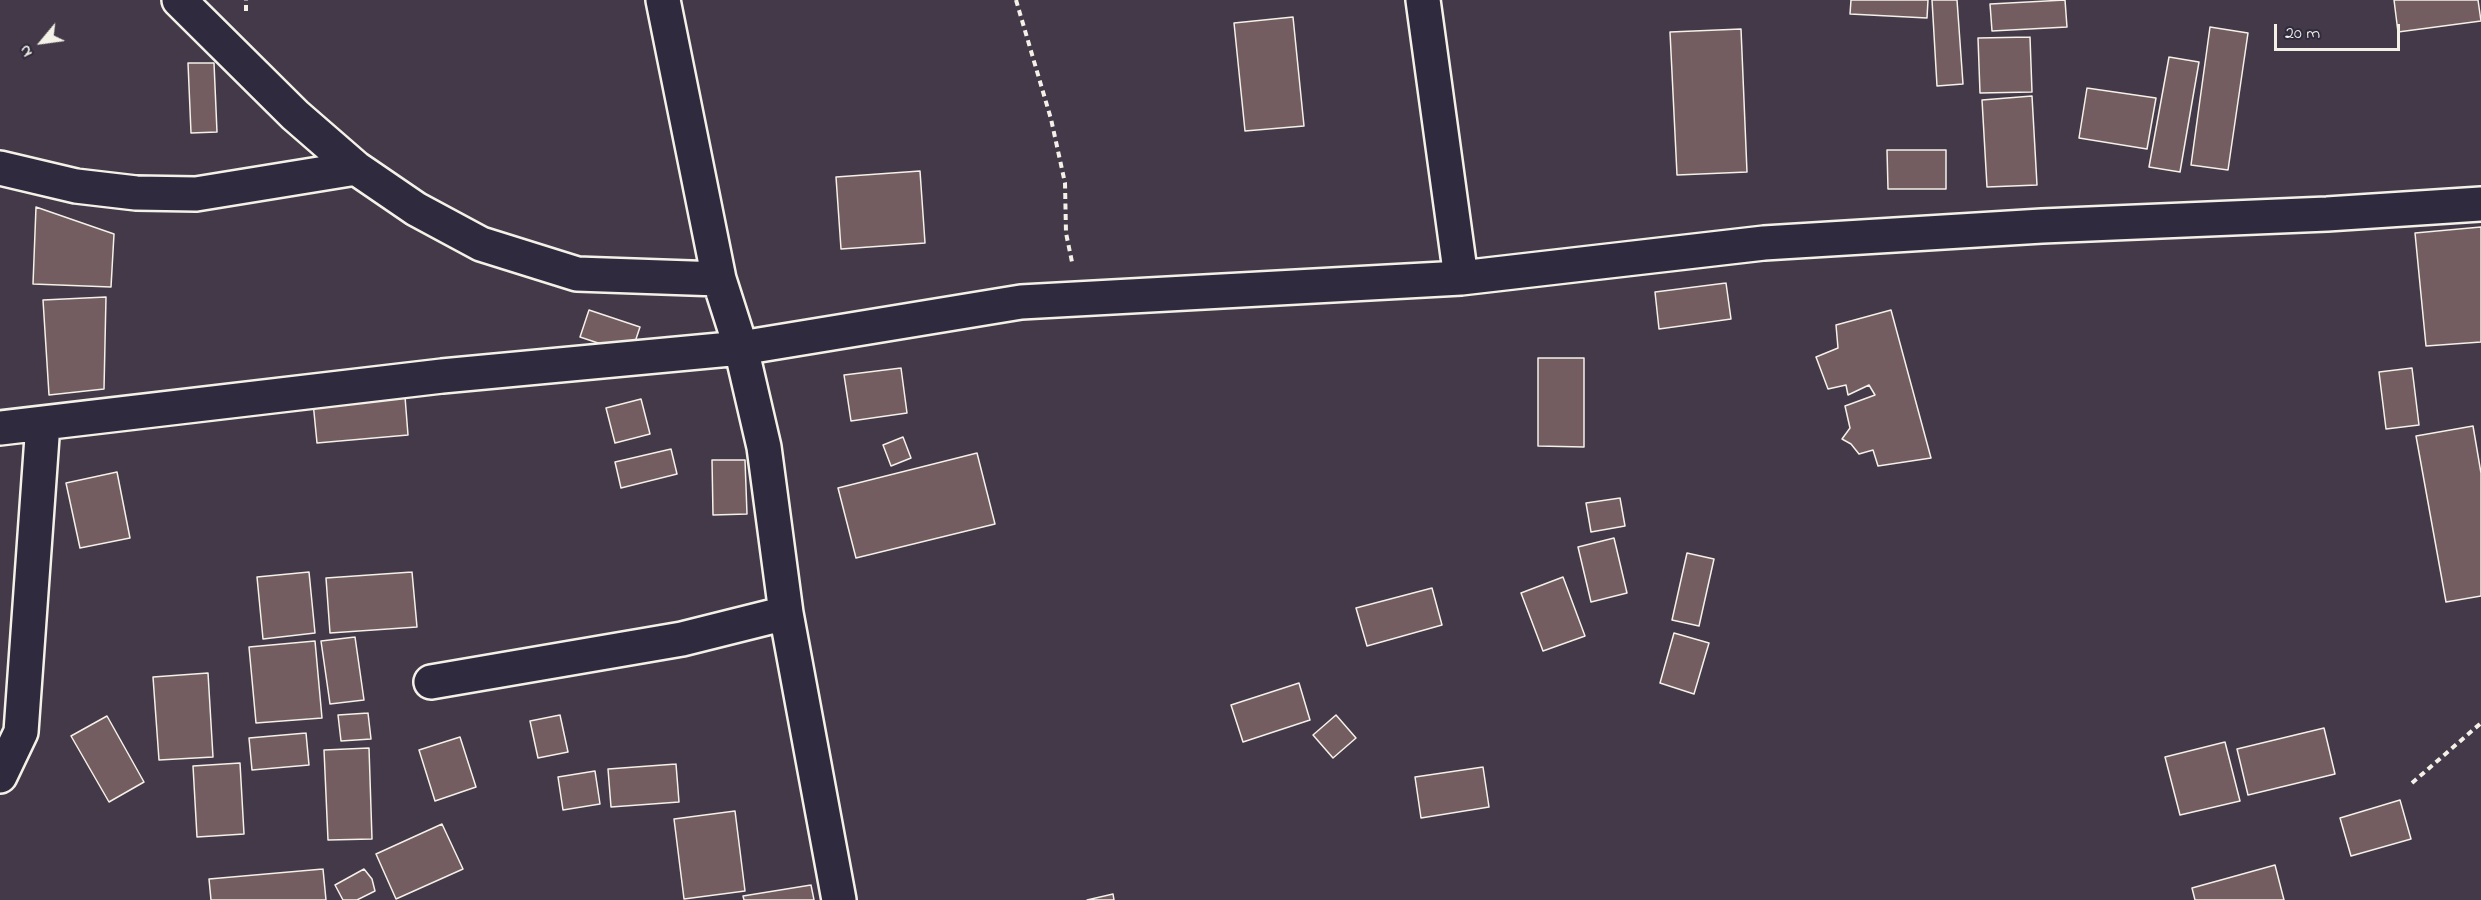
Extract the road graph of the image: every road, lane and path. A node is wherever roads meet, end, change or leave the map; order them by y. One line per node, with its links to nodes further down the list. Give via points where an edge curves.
1 (179, 0): 6 (street, via 295,115)
2 (663, 0): 9 (street)
3 (1016, 0): 10 (path, via 1051,119 1065,183 1066,233)
4 (1424, 0): 8 (street)
5 (0, 168): 6 (street, via 76,186 196,195)
6 (356, 168): 9 (street, via 416,209 481,244 577,274)
7 (2481, 204): 8 (street, via 1764,243)
8 (1461, 278): 10 (street)
9 (719, 279): 11 (street)
10 (1078, 299): 11 (street, via 1021,302)
11 (741, 348): 12 (street, via 442,376); 14 (street, via 764,447)
12 (43, 423): 13 (street); 17 (street, via 21,732)
13 (0, 428)
14 (786, 614): 15 (street, via 682,639); 19 (street)
15 (431, 682)
16 (2481, 723): 18 (path)
17 (0, 776)
18 (2412, 783)
19 (838, 900)

